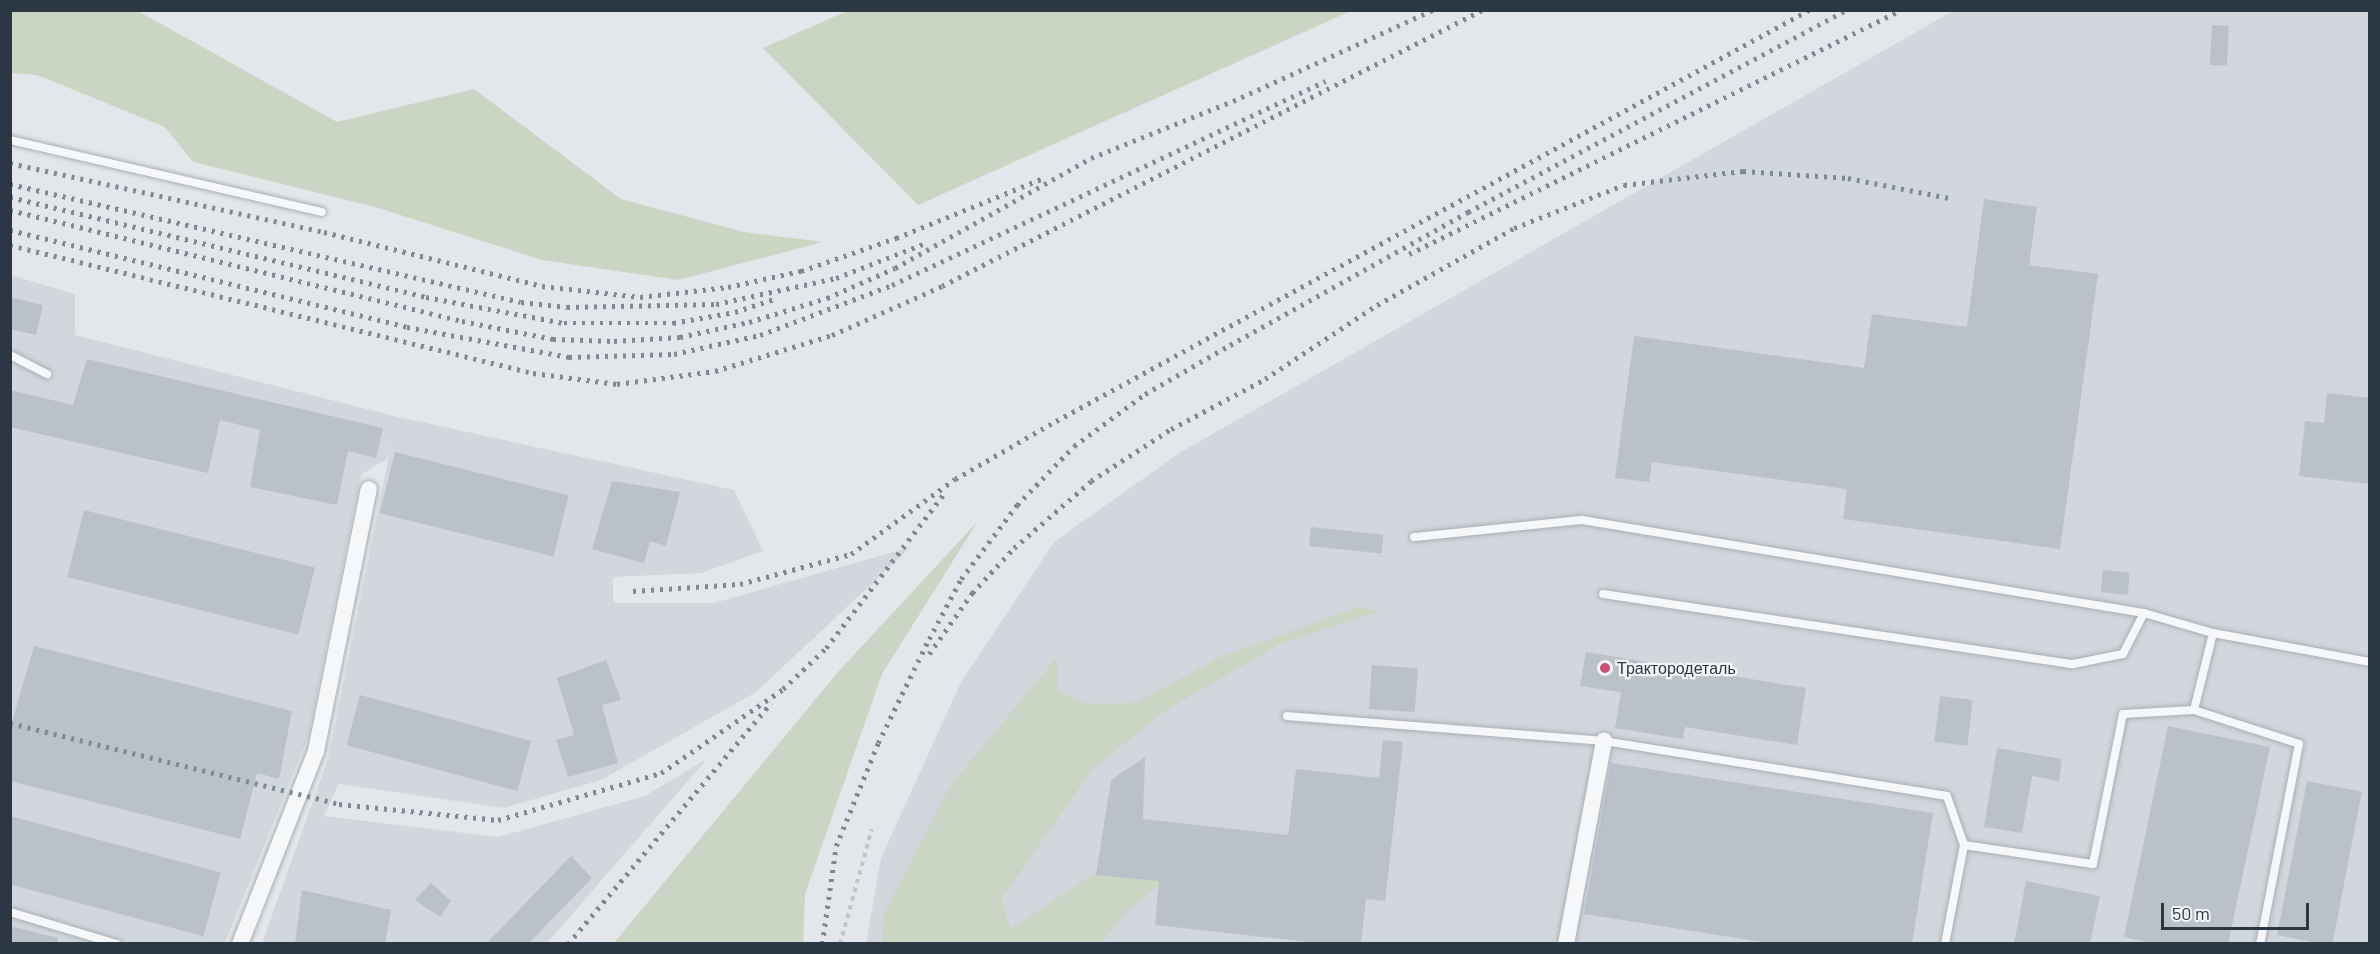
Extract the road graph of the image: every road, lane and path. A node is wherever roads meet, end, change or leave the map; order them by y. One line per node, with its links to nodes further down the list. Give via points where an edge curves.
1 (10, 140): 2 (lane)
2 (322, 212)
3 (10, 355): 4 (lane)
4 (47, 375)
5 (369, 489): 18 (street, via 316,751)
6 (1414, 537): 8 (lane, via 1582,520)
7 (1603, 594): 8 (lane, via 2073,664 2123,654)
8 (2144, 613): 9 (lane)
9 (2213, 633): 10 (lane); 11 (lane)
10 (2370, 663)
11 (2194, 710): 15 (lane, via 2123,714 2093,864); 22 (lane, via 2299,744)
12 (1287, 716): 13 (lane)
13 (1604, 741): 15 (lane, via 1947,796); 20 (street)
14 (872, 829): 19 (path)
15 (1964, 845): 21 (lane)
16 (10, 912): 17 (lane)
17 (117, 944)
18 (240, 944)
19 (840, 944)
20 (1566, 944)
21 (1945, 944)
22 (2260, 944)

